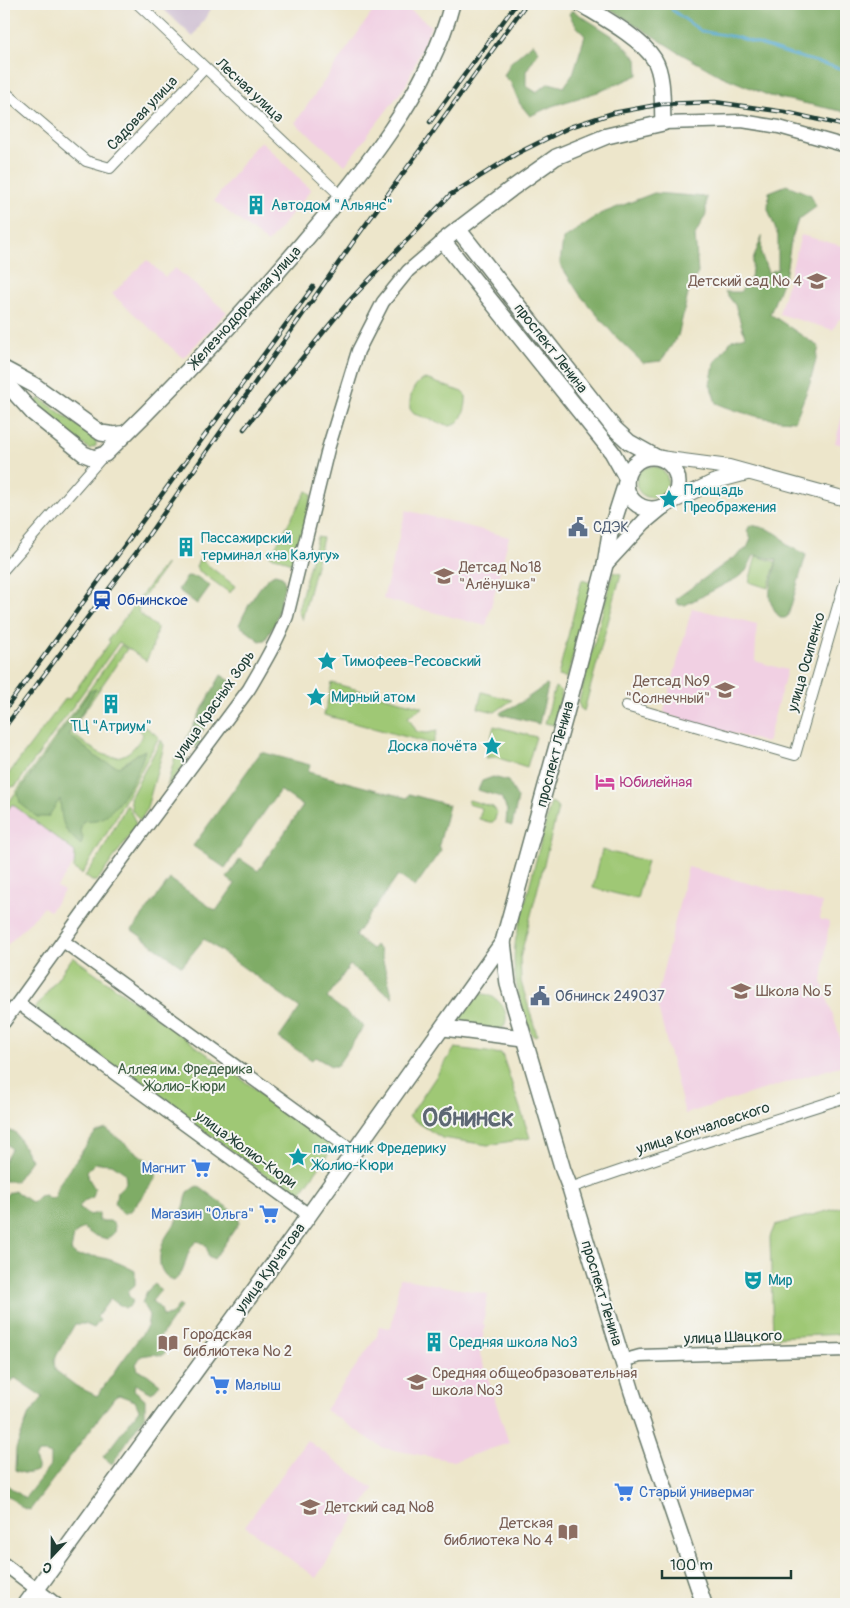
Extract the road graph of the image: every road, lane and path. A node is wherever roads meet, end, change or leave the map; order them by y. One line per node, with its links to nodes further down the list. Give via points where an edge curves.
1 (138, 4): 5 (street, Лесная улица)
2 (458, 4): 4 (main road, Железнодорожная улица)
3 (581, 4): 7 (main road, via 633,38 654,59 661,80)
4 (450, 10): 9 (main road, Железнодорожная улица, via 419,86)
5 (205, 68): 6 (street, Садовая улица, via 110,168 86,161); 9 (street, Лесная улица)
6 (4, 91)
7 (663, 123): 8 (street, via 742,121 779,127); 10 (main road, via 606,136 556,157)
8 (846, 146)
9 (342, 197): 17 (main road, Железнодорожная улица, via 261,292)
10 (458, 229): 11 (main road); 20 (main road, проспект Ленина, via 614,428 629,442)
11 (443, 242): 23 (main road, проспект Ленина, via 612,452); 30 (street, улица Красных Зорь, via 408,271 383,302 358,350 328,449 287,616 267,659)
12 (4, 369): 14 (main road)
13 (4, 381): 15 (main road)
14 (44, 392): 15 (main road, via 37,393 32,399 30,406); 16 (main road)
15 (33, 412): 18 (main road)
16 (101, 433): 17 (main road); 19 (main road, via 107,446)
17 (126, 433): 19 (main road, Железнодорожная улица)
18 (84, 454): 19 (main road, via 94,458); 22 (street)
19 (105, 454): 22 (street, Железнодорожная улица)
20 (657, 457): 21 (main road, проспект Ленина); 23 (main road, via 642,458 636,462); 25 (main road, via 671,464 677,475 678,488)
21 (747, 472): 24 (main road, проспект Ленина); 25 (main road, проспект Ленина, via 713,482)
22 (87, 473): 27 (street, Железнодорожная улица)
23 (626, 480): 25 (main road, via 629,495 638,504 650,508); 26 (main road, проспект Ленина, via 610,533)
24 (846, 499)
25 (665, 505): 26 (main road, проспект Ленина, via 644,522)
26 (605, 565): 31 (main road, проспект Ленина)
27 (4, 569)
28 (846, 578): 29 (street, улица Осипенко, via 795,755)
29 (626, 706)
30 (63, 941): 32 (street, улица Красных Зорь); 37 (street)
31 (503, 942): 34 (main road, улица Курчатова); 35 (main road, проспект Ленина, via 508,984)
32 (18, 1003): 33 (street, улица Красных Зорь); 39 (street, улица Жолио-Кюри)
33 (4, 1022)
34 (444, 1028): 35 (main road); 37 (main road, улица Курчатова)
35 (523, 1038): 38 (main road, проспект Ленина)
36 (846, 1097): 38 (street, улица Кончаловского)
37 (354, 1152): 39 (main road, улица Курчатова)
38 (570, 1188): 41 (main road, проспект Ленина)
39 (309, 1215): 43 (main road, улица Курчатова)
40 (846, 1350): 41 (street, улица Шацкого, via 640,1356)
41 (622, 1361): 46 (main road, проспект Ленина)
42 (4, 1564): 43 (street)
43 (36, 1589): 44 (main road, улица Курчатова); 45 (street)
44 (26, 1604)
45 (56, 1604)
46 (704, 1604)

